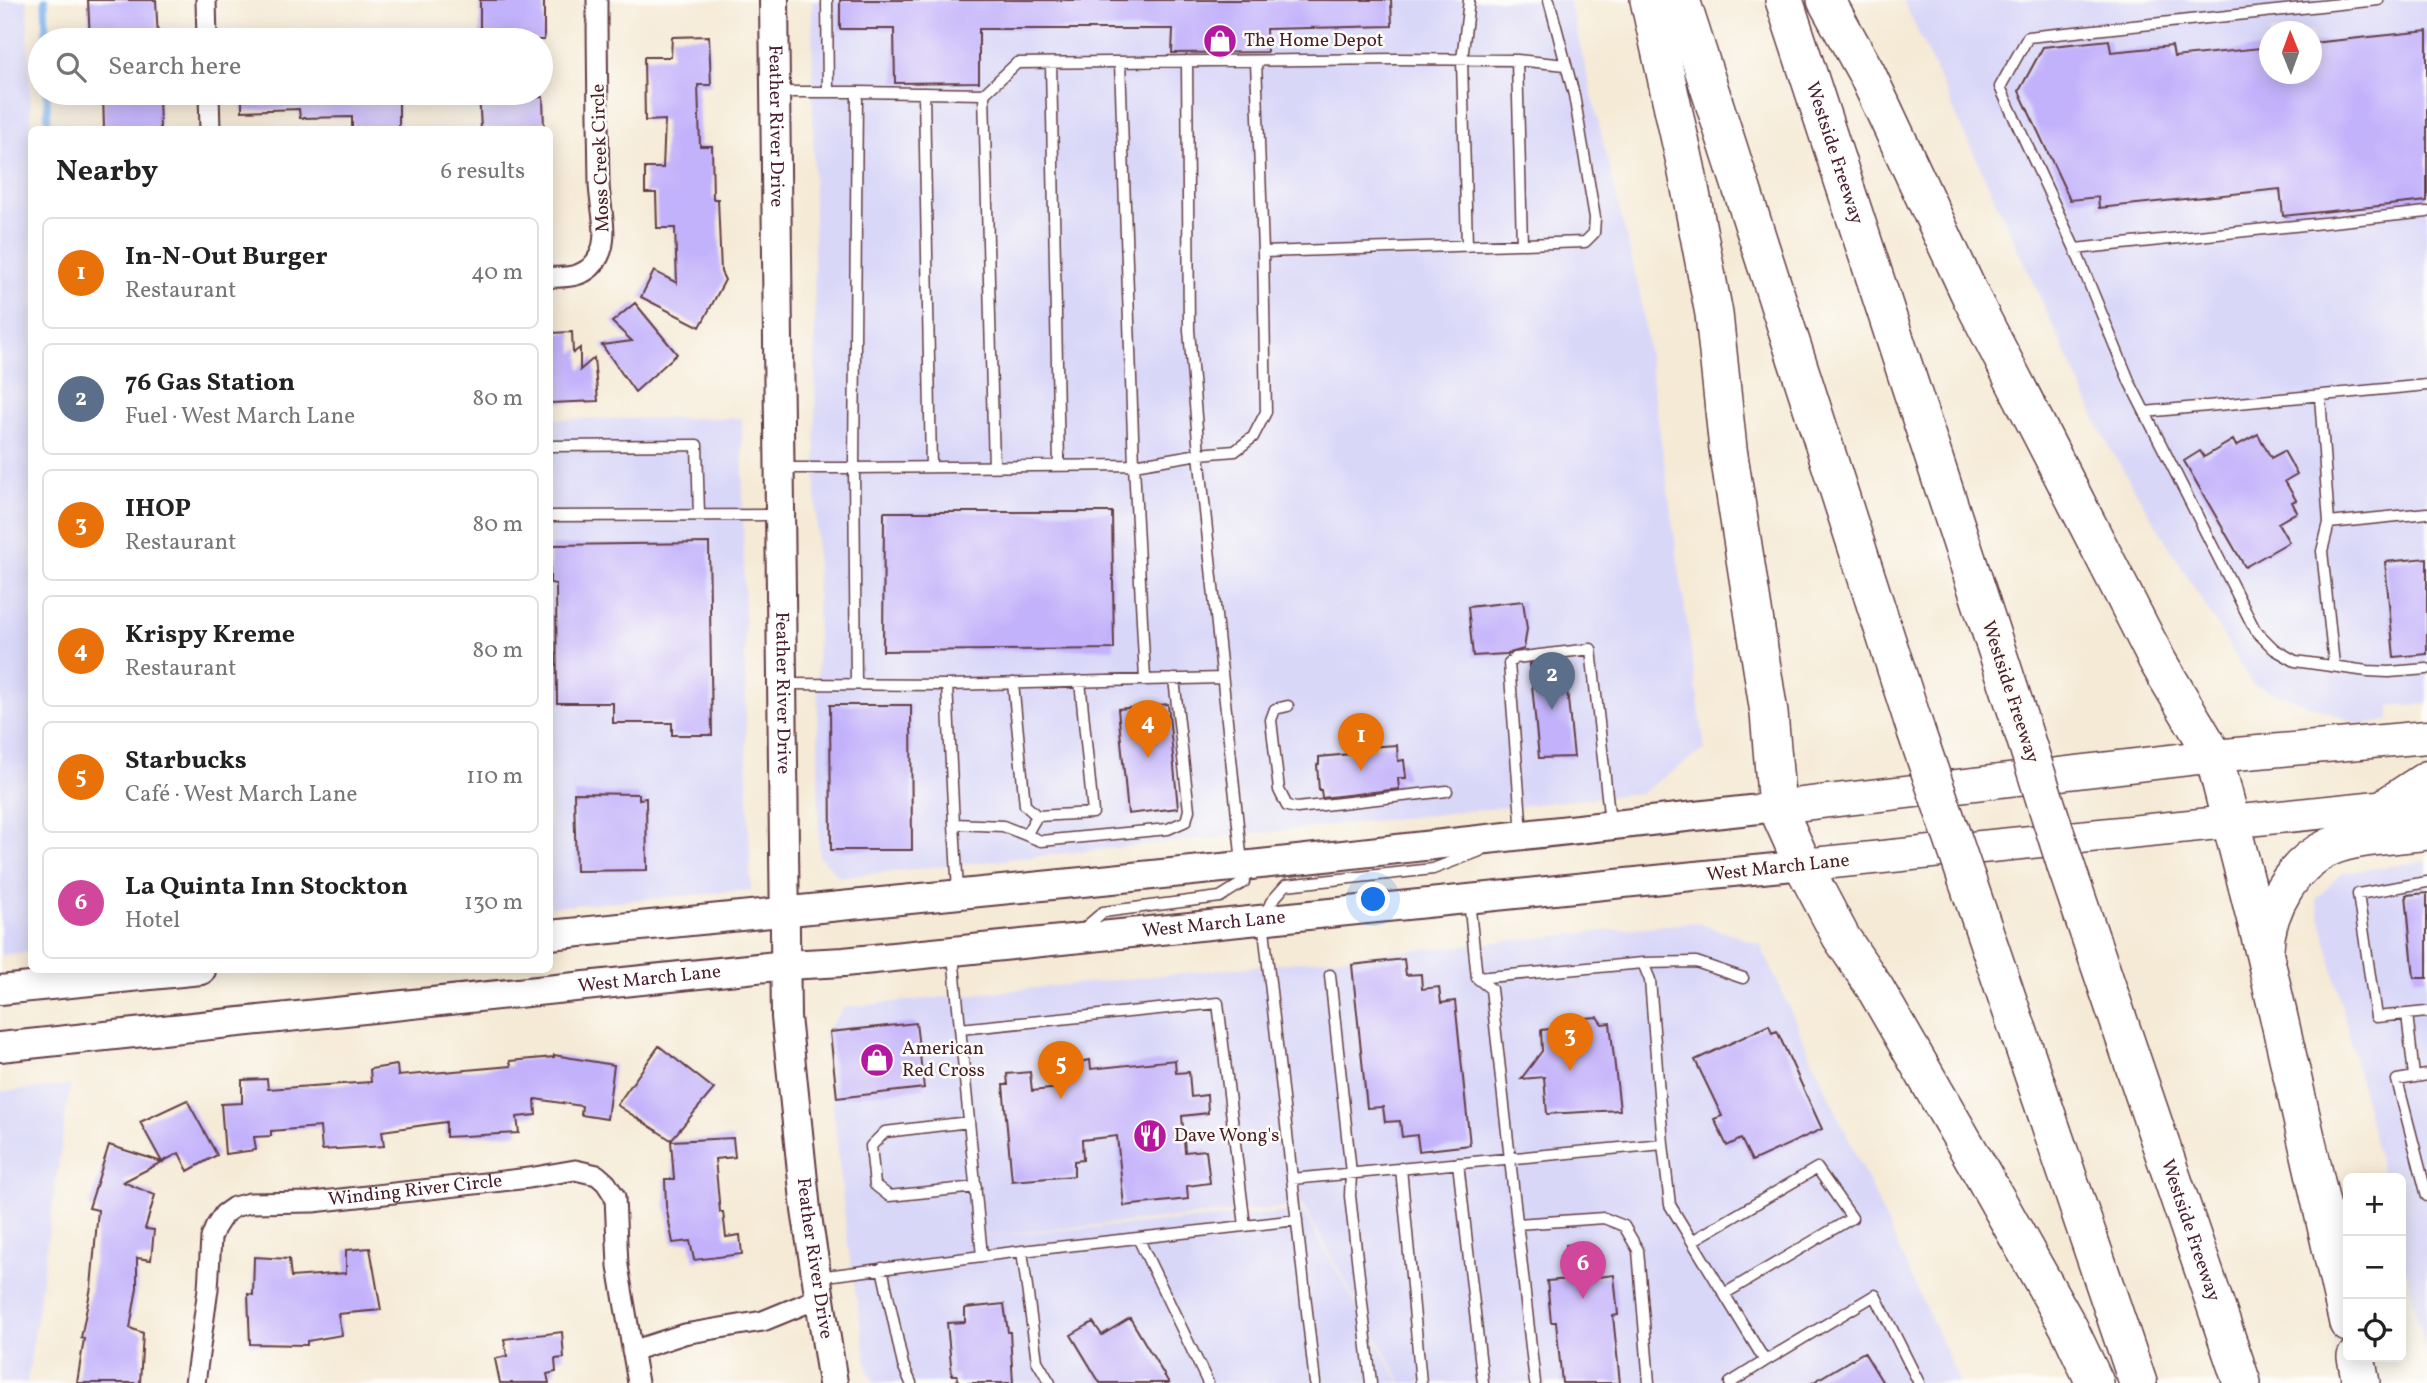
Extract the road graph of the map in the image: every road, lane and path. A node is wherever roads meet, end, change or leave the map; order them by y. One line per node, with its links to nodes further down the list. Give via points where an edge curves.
1 (206, 0): 12 (street)
2 (597, 0): 32 (street, Moss Creek Circle, via 604,240 593,266 579,276)
3 (774, 0): 20 (main road, Feather River Drive)
4 (827, 0): 21 (lane)
5 (1469, 0): 13 (lane)
6 (1549, 0): 19 (lane)
7 (1649, 0): 65 (highway, via 1714,314 1728,449 1769,713)
8 (1681, 0): 137 (highway, bridge, via 1916,731)
9 (1784, 0): 138 (highway, Westside Freeway, bridge, via 2066,866)
10 (1826, 0): 61 (highway, via 2158,662)
11 (2378, 0): 30 (lane, via 2028,37 2000,87)
12 (207, 28)
13 (1462, 60): 14 (lane); 16 (lane); 29 (lane)
14 (1517, 60): 19 (lane); 28 (lane)
15 (1187, 61): 16 (lane); 18 (lane); 37 (lane, via 1189,330)
16 (1256, 61): 31 (lane)
17 (1051, 62): 18 (lane); 24 (lane, via 1017,63); 40 (lane)
18 (1120, 62): 38 (lane)
19 (1566, 65): 28 (lane, via 1594,233 1585,242)
20 (775, 92): 21 (lane); 42 (main road, Feather River Drive)
21 (828, 92): 22 (lane)
22 (857, 92): 23 (lane); 43 (lane)
23 (925, 93): 24 (lane); 41 (lane)
24 (984, 94): 39 (lane)
25 (209, 105): 26 (street)
26 (210, 126)
27 (2427, 212): 30 (lane)
28 (1522, 244): 29 (lane)
29 (1467, 246): 31 (lane)
30 (2075, 249): 35 (lane)
31 (1263, 252): 37 (lane, via 1266,412 1253,437 1235,452)
32 (553, 278)
33 (2427, 385): 34 (lane)
34 (2320, 396): 35 (lane); 48 (lane)
35 (2145, 412): 49 (lane, via 2255,630 2295,661)
36 (553, 446): 45 (lane, via 697,445)
37 (1199, 454): 38 (lane); 51 (lane)
38 (1134, 465): 40 (lane); 53 (lane)
39 (994, 466): 40 (lane); 41 (lane)
40 (1059, 466)
41 (931, 467): 43 (lane)
42 (780, 468): 43 (lane); 46 (main road, Feather River Drive)
43 (854, 468): 57 (lane)
44 (2427, 513): 48 (lane)
45 (699, 515): 46 (lane); 47 (lane)
46 (780, 515): 56 (main road, Feather River Drive)
47 (553, 516)
48 (2329, 523): 49 (lane, via 2322,551)
49 (2334, 665): 50 (lane, via 2389,672)
50 (2427, 669)
51 (1222, 678): 52 (lane); 75 (lane)
52 (1174, 679): 53 (lane); 72 (lane, via 1189,810 1186,821 1168,829 1068,839 1041,841)
53 (1145, 680): 54 (lane)
54 (1080, 681): 55 (lane); 67 (lane, via 1093,813)
55 (1013, 683): 58 (lane); 67 (lane, via 1025,805)
56 (781, 684): 57 (lane); 79 (main road, Feather River Drive)
57 (856, 684): 58 (lane)
58 (947, 685): 68 (lane)
59 (1289, 706): 63 (lane, via 1275,709 1271,720 1279,790 1287,806)
60 (2427, 737): 61 (main road)
61 (2214, 756): 65 (main road); 69 (highway)
62 (2427, 777): 66 (main road)
63 (1447, 791)
64 (2427, 802): 66 (main road, West March Lane)
65 (1777, 807): 70 (main road); 74 (highway)
66 (2380, 808): 69 (main road, West March Lane)
67 (1037, 816): 72 (lane)
68 (954, 824): 72 (lane, via 1003,827); 77 (lane)
69 (2232, 824): 74 (main road, West March Lane); 84 (highway)
70 (1611, 826): 73 (main road); 73 (lane, via 1591,649 1515,658 1509,663)
71 (2427, 831): 84 (highway, via 2331,846 2317,855 2292,878 2274,906)
72 (1026, 835)
73 (1522, 835): 75 (main road); 80 (lane, via 1433,869 1286,885)
74 (1803, 865): 78 (main road, West March Lane); 136 (highway, via 1990,1187)
75 (1242, 866): 77 (main road); 82 (lane, via 1244,881 1220,897 1103,912)
76 (2427, 882): 94 (lane, via 2358,894 2375,1017)
77 (959, 895): 79 (main road)
78 (1469, 900): 80 (main road, West March Lane); 90 (lane)
79 (784, 912): 81 (main road); 86 (main road, Feather River Drive)
80 (1263, 920): 82 (main road, West March Lane); 105 (lane)
81 (553, 935)
82 (1072, 938): 83 (main road, West March Lane)
83 (952, 951): 86 (main road, West March Lane); 95 (lane)
84 (2265, 956): 118 (highway)
85 (1643, 963): 90 (lane); 91 (lane, via 1696,962); 100 (lane, via 1650,980)
86 (786, 965): 96 (main road, West March Lane); 116 (main road, Feather River Drive, via 786,1017)
87 (133, 973): 89 (main road)
88 (1330, 975): 104 (lane)
89 (65, 976): 92 (main road)
90 (1477, 978): 101 (lane, via 1491,989)
91 (1743, 978)
92 (0, 990)
93 (2427, 1012): 94 (lane)
94 (2407, 1014): 98 (lane)
95 (960, 1029): 99 (lane); 110 (lane, via 1218,1003)
96 (0, 1047)
97 (2427, 1075): 98 (lane)
98 (2414, 1076): 107 (lane, via 2397,1080)
99 (969, 1122): 106 (lane); 106 (lane, via 885,1132 871,1146 875,1185 889,1196)
100 (1663, 1144): 101 (lane); 112 (lane, via 1670,1205)
101 (1510, 1158): 102 (lane); 109 (lane)
102 (1458, 1163): 103 (lane); 131 (lane)
103 (1401, 1168): 104 (lane); 130 (lane)
104 (1351, 1173): 105 (lane); 129 (lane)
105 (1292, 1179): 108 (lane)
106 (976, 1187): 114 (lane)
107 (2427, 1196)
108 (1297, 1220): 110 (lane); 128 (lane)
109 (1517, 1224): 132 (lane); 133 (lane, via 1604,1218 1624,1226 1638,1250)
110 (1245, 1226): 111 (lane)
111 (1138, 1238): 113 (lane); 127 (lane)
112 (1692, 1241): 117 (lane); 117 (lane, via 1817,1168 1852,1218)
113 (1022, 1251): 114 (lane); 126 (lane, via 1037,1361)
114 (982, 1256): 115 (lane)
115 (882, 1268): 116 (lane); 125 (lane)
116 (817, 1288): 119 (street, via 763,1321 684,1334); 124 (main road, Feather River Drive)
117 (1724, 1294): 120 (lane)
118 (2343, 1301)
119 (632, 1351): 122 (street, Winding River Circle, via 618,1266 615,1198 597,1175 575,1170 234,1208 211,1238); 123 (street, Winding River Circle)
120 (1765, 1361): 134 (lane); 135 (lane, via 1875,1295)
121 (2357, 1362): 139 (highway)
122 (195, 1383)
123 (638, 1383)
124 (833, 1383)
125 (911, 1383)
126 (1050, 1383)
127 (1208, 1383)
128 (1315, 1383)
129 (1371, 1383)
130 (1421, 1383)
131 (1483, 1383)
132 (1535, 1383)
133 (1649, 1383)
134 (1730, 1383)
135 (1919, 1383)
136 (2095, 1383)
137 (2138, 1383)
138 (2242, 1383)
139 (2361, 1383)

